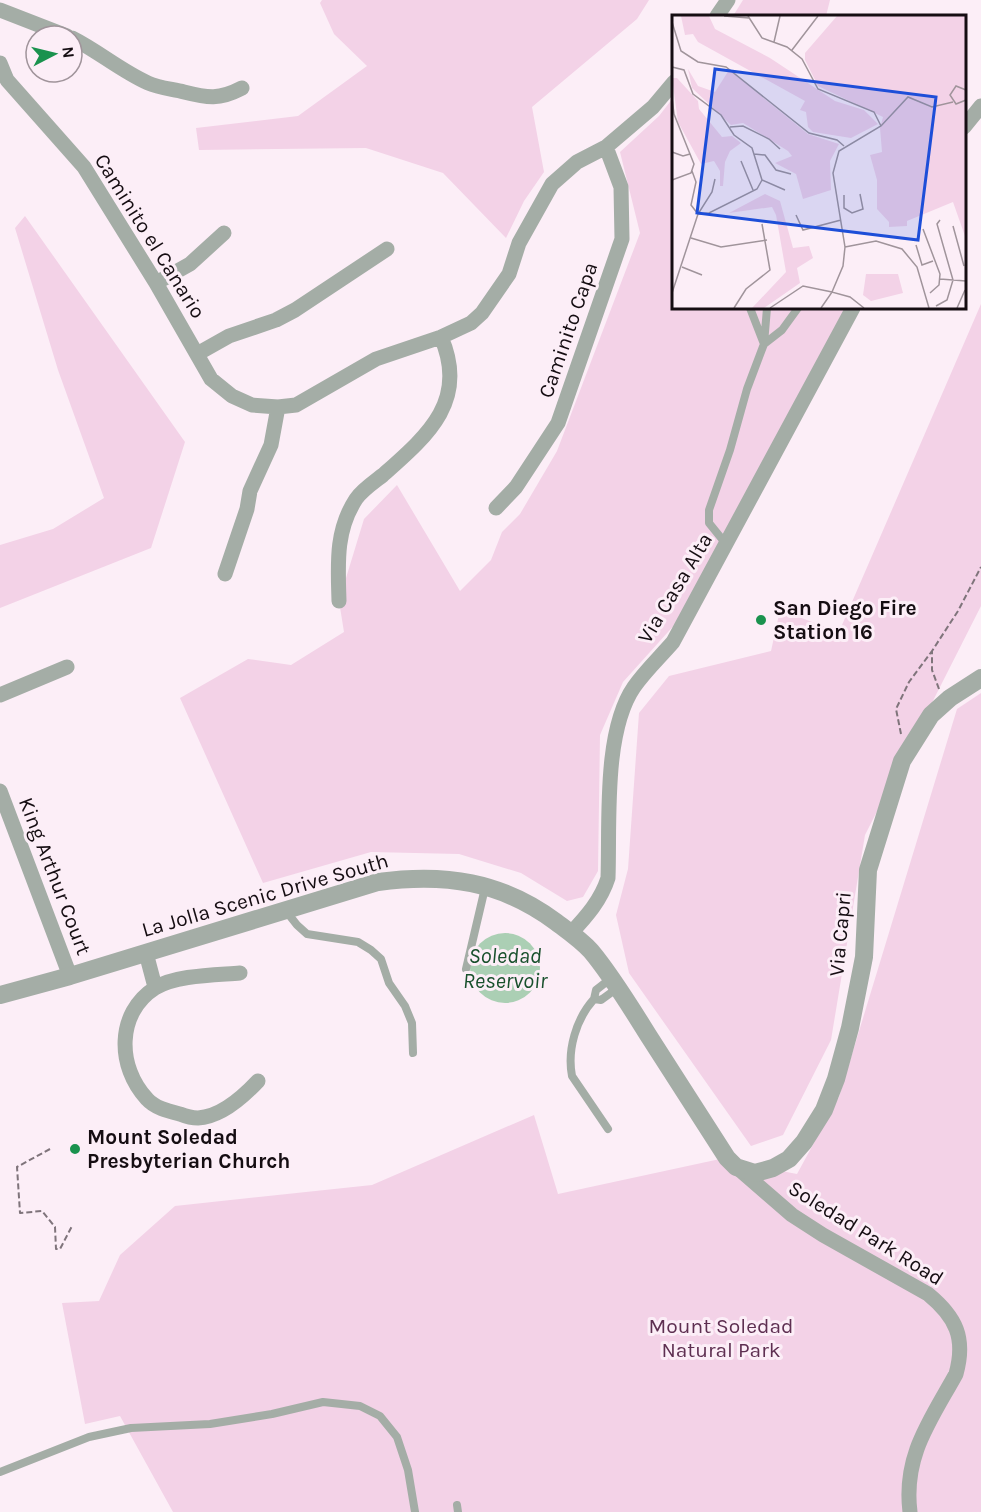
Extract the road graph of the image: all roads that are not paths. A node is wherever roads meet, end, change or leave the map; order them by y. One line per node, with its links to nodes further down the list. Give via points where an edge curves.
1 (728, 0): 3 (street)
2 (0, 10): 4 (street)
3 (718, 15)
4 (36, 24)
5 (84, 44): 8 (street, via 149,84 209,98 227,96)
6 (0, 63): 14 (street, Caminito el Canario, via 7,80 84,167)
7 (672, 84): 11 (street, via 653,107)
8 (242, 88)
9 (981, 106): 10 (street)
10 (966, 125)
11 (606, 147): 19 (street, via 578,162 552,184 519,243 509,274 482,313 471,323); 23 (street, Caminito Capa, via 621,187 622,238 558,423 516,487)
12 (224, 233): 14 (street, via 190,264)
13 (387, 249): 21 (street, via 295,310 229,336)
14 (156, 283): 21 (street, Caminito el Canario)
15 (750, 309): 20 (lane)
16 (767, 309): 20 (lane)
17 (797, 309): 20 (lane, via 782,330)
18 (852, 309): 24 (street, Via Casa Alta)
19 (441, 337): 22 (street, via 376,359 296,405); 26 (street, via 448,353 450,386 445,405 421,441 357,498 342,527)
20 (764, 344): 24 (lane, via 710,510 709,523)
21 (197, 354): 22 (street, Caminito el Canario, via 211,380 232,396 252,405)
22 (278, 407): 25 (street, via 271,445 249,491 247,509)
23 (496, 508)
24 (726, 544): 33 (street, Via Casa Alta, via 673,642 633,688 616,728 608,878 592,910)
25 (225, 574)
26 (339, 601)
27 (67, 667): 29 (street)
28 (981, 678): 44 (street, Via Capri, via 931,715 902,762 868,870 864,957 850,1028 824,1110 789,1159 755,1173)
29 (0, 695)
30 (0, 791): 37 (street, King Arthur Court)
31 (486, 886): 32 (street, La Jolla Scenic Drive South, via 408,878 378,882); 33 (street, La Jolla Scenic Drive South, via 534,906); 35 (lane)
32 (285, 910): 34 (street, La Jolla Scenic Drive South); 41 (lane, via 307,934 358,942 381,959 389,983 412,1023)
33 (571, 933): 38 (street, La Jolla Scenic Drive South, via 591,952)
34 (146, 953): 37 (street, La Jolla Scenic Drive South); 39 (street)
35 (466, 969)
36 (240, 973): 39 (street)
37 (70, 976): 40 (street, La Jolla Scenic Drive South)
38 (614, 984): 43 (lane, via 605,983 596,990 578,1023 570,1068); 44 (street, La Jolla Scenic Drive South)
39 (155, 987): 42 (street, via 137,1003 126,1026 124,1042 130,1075 148,1100 165,1110 197,1118 242,1099)
40 (0, 995)
41 (413, 1053)
42 (258, 1081)
43 (608, 1129)
44 (736, 1167): 47 (street, Soledad Park Road, via 792,1215 928,1294 956,1326 959,1362 911,1464)
45 (0, 1472): 46 (lane, via 89,1437 121,1430 210,1424 323,1402 360,1406 380,1416 397,1437)
46 (415, 1512)
47 (910, 1512)

